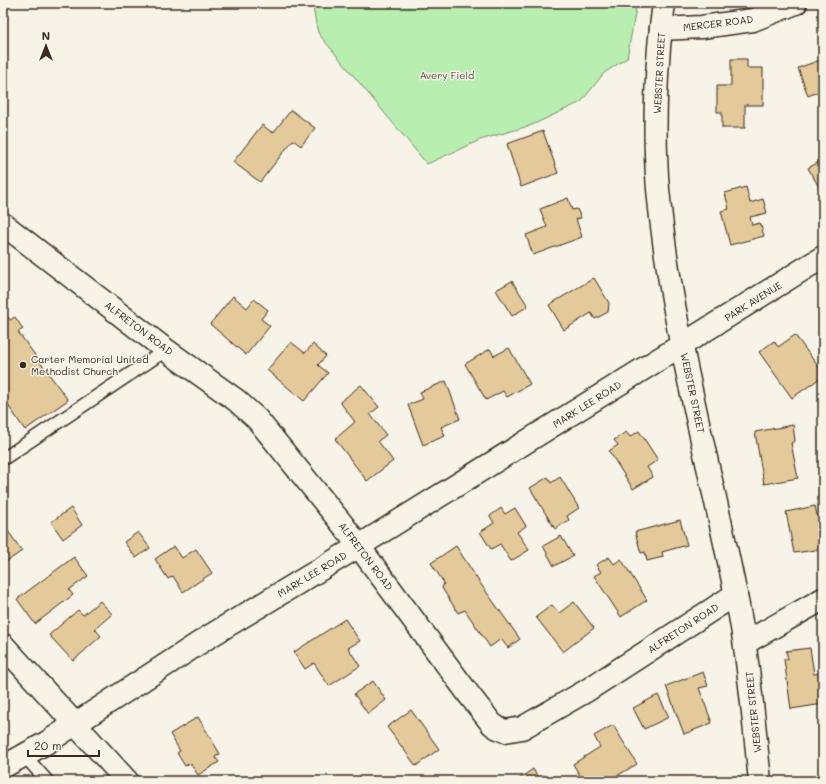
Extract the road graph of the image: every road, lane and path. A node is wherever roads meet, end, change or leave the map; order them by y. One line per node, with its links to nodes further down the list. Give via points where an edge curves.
1 (664, 3): 3 (street, WEBSTER STREET)
2 (796, 3): 3 (street, MERCER ROAD, via 753,20 702,27)
3 (661, 29): 6 (street, WEBSTER STREET, via 657,96 658,187)
4 (3, 224): 7 (street, ALFRETON ROAD)
5 (823, 256): 6 (street, PARK AVENUE)
6 (682, 345): 9 (street, MARK LEE ROAD); 10 (street, WEBSTER STREET)
7 (166, 350): 8 (lane); 9 (street, ALFRETON ROAD, via 236,400 257,419)
8 (3, 459)
9 (359, 546): 10 (street, ALFRETON ROAD, via 487,718 505,731 522,728 572,699); 14 (street, MARK LEE ROAD, via 210,636)
10 (736, 594): 12 (street, WEBSTER STREET)
11 (823, 599): 12 (street)
12 (745, 643): 19 (street, WEBSTER STREET)
13 (3, 645): 14 (street)
14 (75, 724): 15 (street, MARK LEE ROAD); 18 (street)
15 (24, 755): 16 (street, MARK LEE ROAD); 17 (lane)
16 (4, 765)
17 (47, 781)
18 (127, 781)
19 (760, 781)

